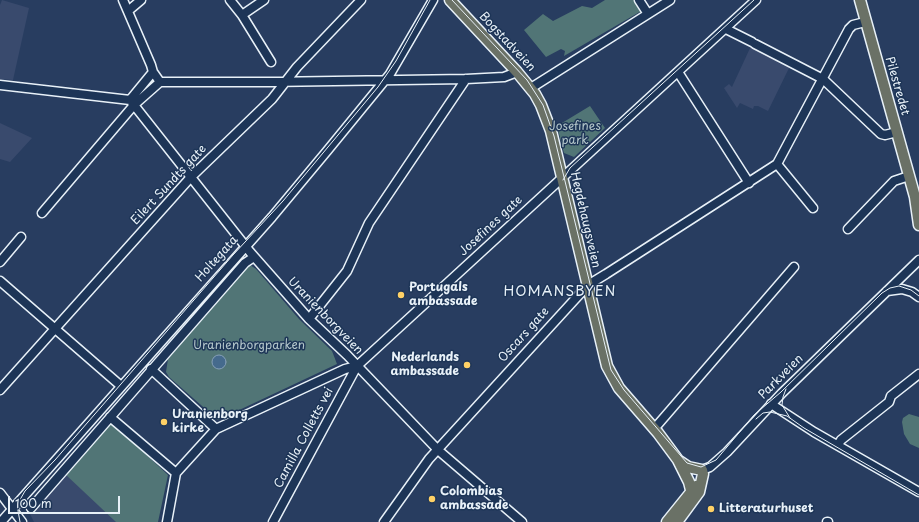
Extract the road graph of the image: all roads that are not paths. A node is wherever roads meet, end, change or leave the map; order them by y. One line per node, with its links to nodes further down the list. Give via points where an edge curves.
1 (123, 0): 12 (street)
2 (141, 0): 12 (street)
3 (230, 0): 14 (street)
4 (264, 0): 14 (street)
5 (361, 0): 25 (street, Eilert Sundts gate, via 297,67)
6 (433, 0): 23 (street, Holtegata)
7 (450, 0): 19 (main road, Bogstadveien)
8 (639, 0): 13 (street)
9 (670, 0): 13 (street)
10 (756, 0): 16 (street, Josefines gate)
11 (860, 0): 15 (main road, Pilestredet)
12 (128, 11): 18 (street)
13 (648, 14): 27 (street)
14 (242, 16): 17 (street)
15 (865, 22): 22 (street, Oscars gate, via 853,25 849,29); 29 (main road, Pilestredet)
16 (726, 29): 20 (street, Josefines gate); 22 (street)
17 (271, 62)
18 (153, 72): 24 (street); 28 (street)
19 (517, 72): 21 (street, via 504,77); 27 (main road, Bogstadveien)
20 (678, 72): 33 (street, Josefines gate); 34 (street)
21 (466, 79): 23 (street); 50 (street, via 369,223 347,270)
22 (823, 79): 29 (street, via 881,134); 30 (street, Oscars gate)
23 (386, 80): 25 (street); 41 (street, Holtegata)
24 (160, 82): 25 (street); 28 (street)
25 (286, 82): 32 (street, Eilert Sundts gate, via 272,99)
26 (0, 85): 28 (street)
27 (530, 87): 33 (main road, Hegdehaugsveien, via 546,117)
28 (132, 103): 32 (street, Uranienborgveien); 37 (street)
29 (897, 132): 31 (main road, Pilestredet)
30 (777, 164): 34 (street, Oscars gate); 36 (street)
31 (909, 176): 35 (main road, Pilestredet); 39 (street, via 894,181)
32 (191, 177): 41 (street, Uranienborgveien); 51 (street, Eilert Sundts gate)
33 (562, 177): 47 (main road, Hegdehaugsveien); 52 (street, Josefines gate)
34 (749, 183): 47 (street, Oscars gate)
35 (917, 197): 38 (main road, Pilestredet)
36 (813, 208)
37 (42, 212)
38 (919, 225)
39 (848, 229)
40 (21, 237): 44 (street)
41 (245, 245): 42 (street, Uranienborgveien); 55 (street, Holtegata)
42 (254, 257): 50 (street, Uranienborgveien); 53 (street, Holtegata, via 245,263)
43 (919, 260): 48 (street, Parkveien)
44 (0, 262)
45 (794, 267): 60 (street)
46 (0, 281): 51 (street)
47 (588, 285): 60 (main road, Hegdehaugsveien, via 610,373 619,388); 62 (street, Oscars gate)
48 (886, 291): 49 (street, via 902,289); 57 (street, Parkveien)
49 (919, 297)
50 (309, 319): 52 (street, Uranienborgveien)
51 (55, 328): 55 (street); 56 (street, Eilert Sundts gate)
52 (357, 366): 59 (street, Josefines gate, via 345,369); 62 (street, Uranienborgveien); 75 (street, Camilla Colletts vei)
53 (151, 369): 58 (street, Holtegata); 59 (street)
54 (919, 374): 61 (street, via 840,440)
55 (121, 386): 71 (street, Holtegata)
56 (0, 390)
57 (772, 404): 61 (street); 64 (street, Parkveien, via 727,452 710,467)
58 (110, 417): 65 (street); 70 (street, Holtegata)
59 (216, 429): 65 (street)
60 (654, 429): 63 (main road, Hegdehaugsveien)
61 (838, 445): 68 (street)
62 (438, 450): 76 (street, Oscars gate); 77 (street, Uranienborgveien)
63 (678, 460): 64 (main road, Hegdehaugsveien, via 688,467); 67 (main road, Hegdehaugsveien)
64 (702, 470): 66 (main road)
65 (176, 473): 74 (street)
66 (701, 483): 67 (main road); 79 (main road, via 699,492)
67 (691, 490): 78 (main road)
68 (919, 492)
69 (0, 493): 71 (street)
70 (31, 508)
71 (12, 509): 72 (street, Holtegata); 73 (street)
72 (1, 522)
73 (22, 522)
74 (167, 522)
75 (273, 522)
76 (384, 522)
77 (522, 522)
78 (667, 522)
79 (677, 522)

